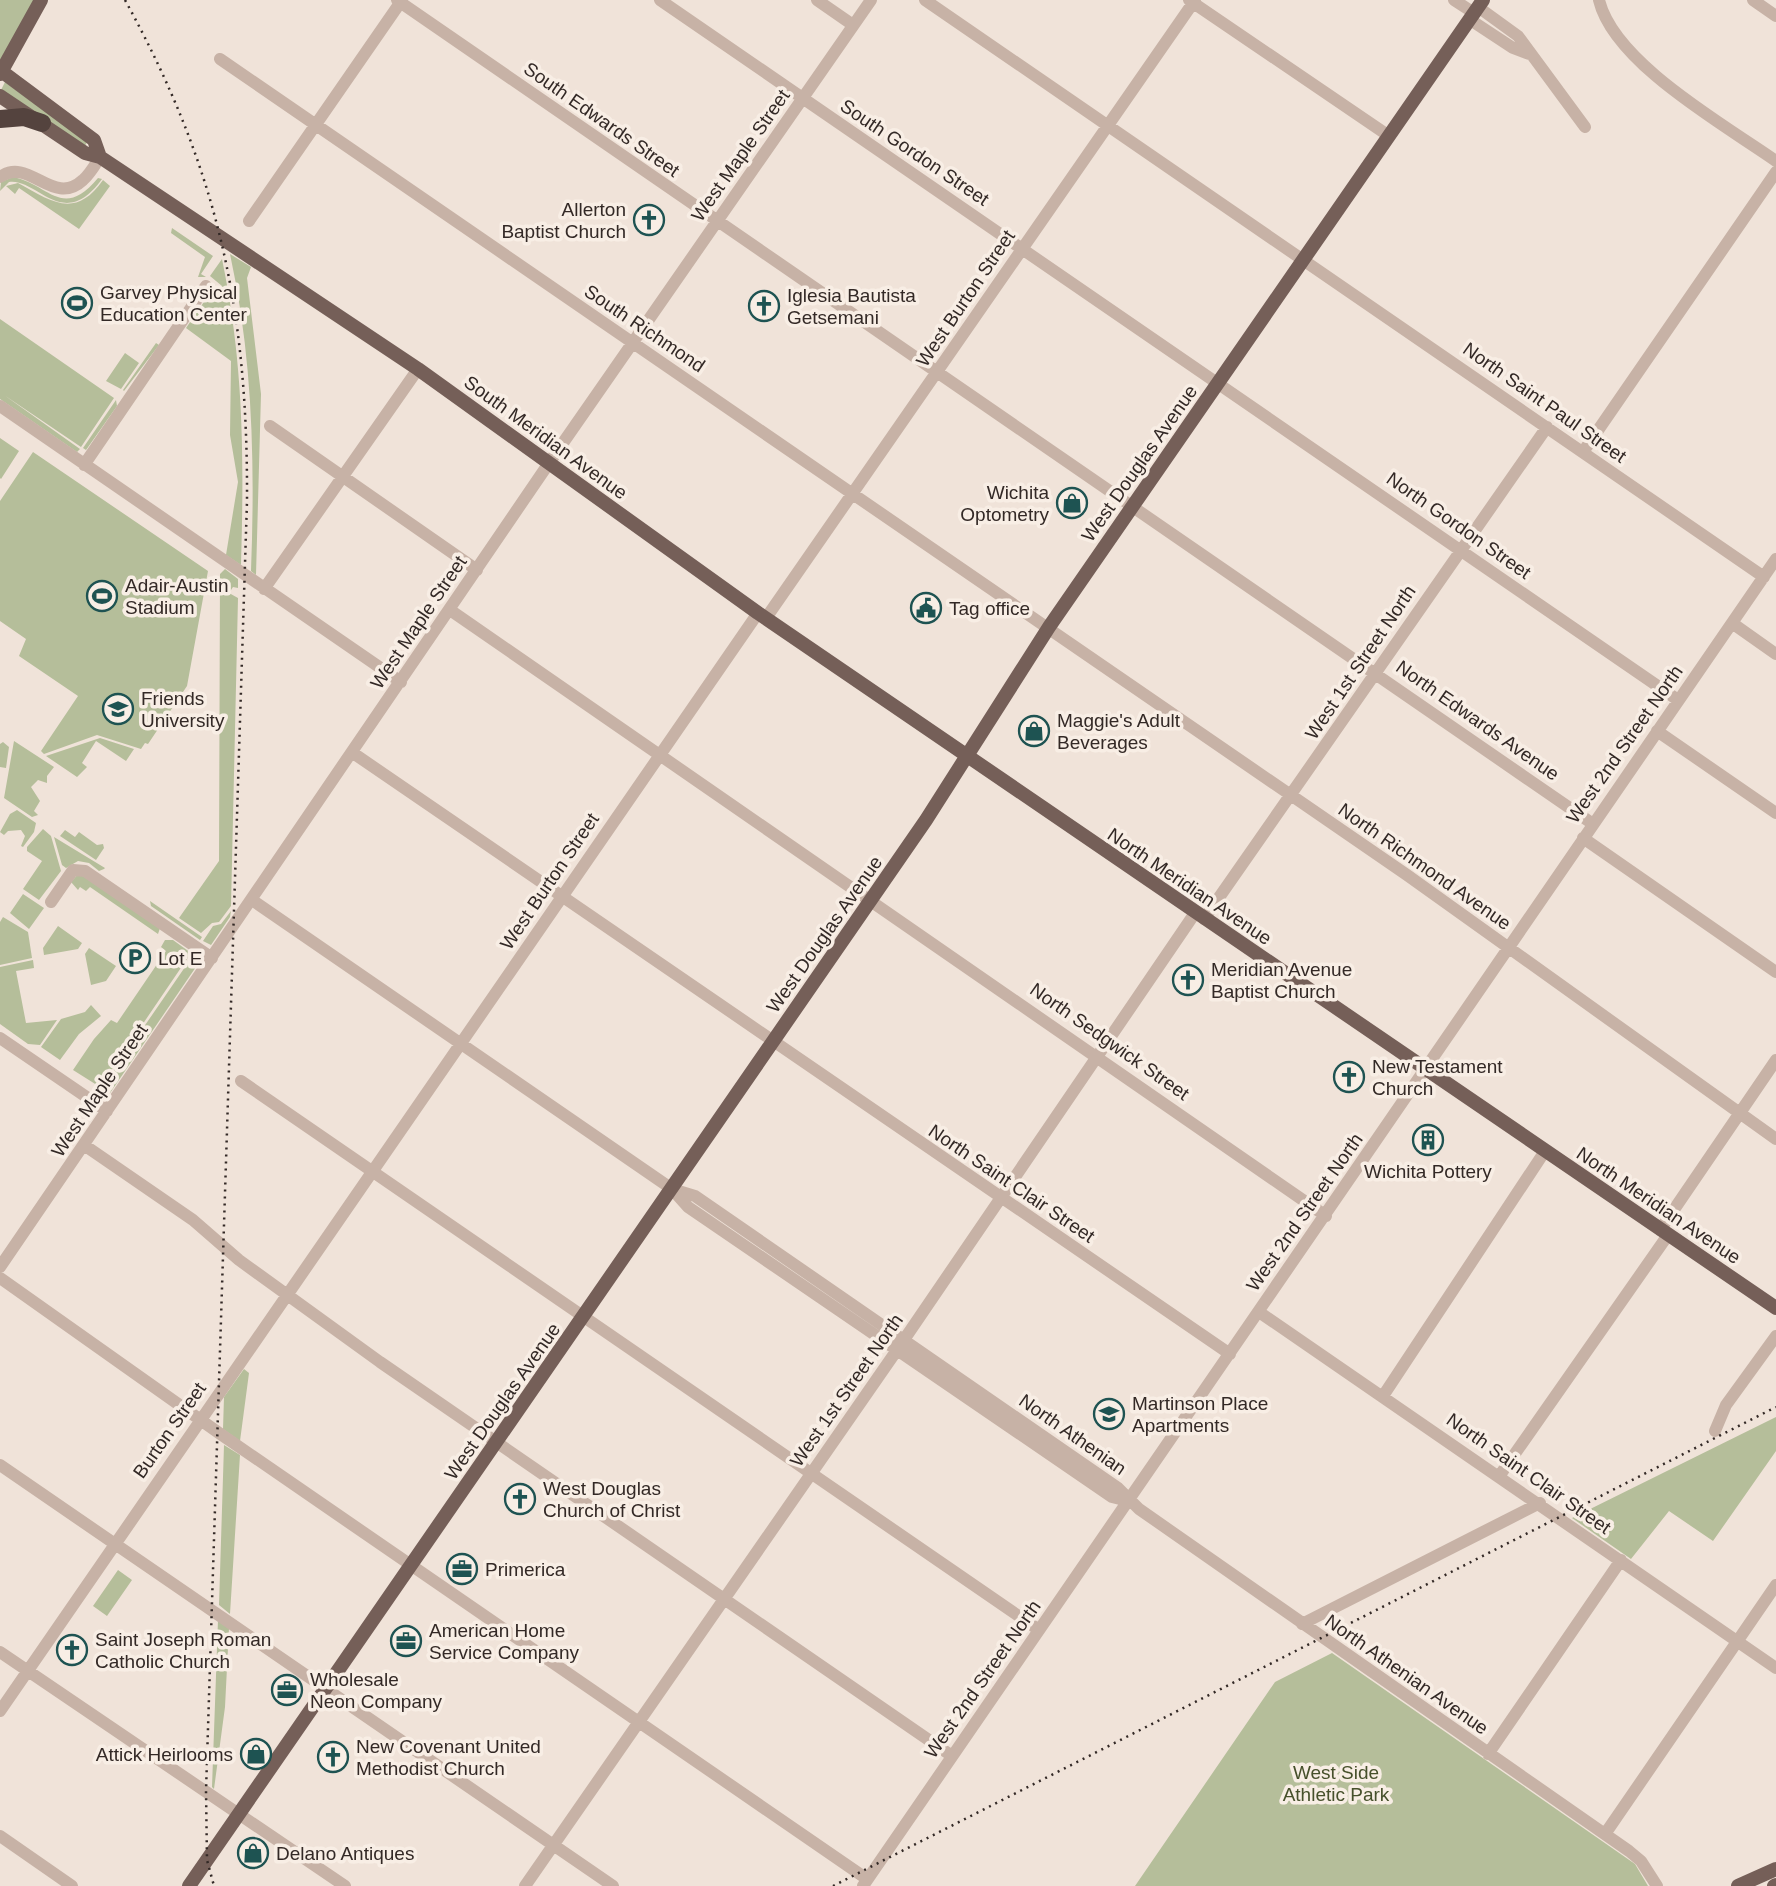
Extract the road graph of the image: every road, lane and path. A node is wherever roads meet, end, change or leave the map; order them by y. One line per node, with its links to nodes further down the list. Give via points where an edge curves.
1 (41, 0): 15 (main road)
2 (660, 0): 17 (street, South Gordon Street)
3 (817, 0): 13 (street)
4 (871, 0): 13 (street, West Maple Street)
5 (925, 0): 21 (street, North Saint Paul Street)
6 (1454, 0): 11 (street)
7 (1599, 0): 25 (street, via 1641,66)
8 (1753, 0): 12 (street)
9 (400, 1): 20 (street); 29 (street, South Edwards Street)
10 (1192, 1): 21 (street, West Burton Street); 23 (street)
11 (1476, 10): 22 (street, via 1513,48 1530,54); 23 (main road, West Douglas Avenue)
12 (1776, 16)
13 (853, 25): 17 (street, West Maple Street)
14 (220, 59): 20 (street, South Richmond)
15 (1, 72): 24 (main road, South Meridian Avenue, via 94,140)
16 (0, 96): 19 (main road, South Meridian Avenue)
17 (803, 99): 29 (street, West Maple Street); 30 (street, South Gordon Street)
18 (0, 119): 19 (highway, via 24,117)
19 (42, 123): 24 (main road, South Meridian Avenue, via 85,153)
20 (316, 125): 28 (street); 33 (street, South Richmond)
21 (1107, 125): 30 (street, West Burton Street); 31 (street, North Saint Paul Street)
22 (1585, 127)
23 (1389, 135): 31 (main road, West Douglas Avenue)
24 (100, 157): 27 (street, via 69,190 55,189 24,172); 34 (main road, South Meridian Avenue)
25 (1776, 161)
26 (1776, 172): 40 (street)
27 (0, 177)
28 (248, 220)
29 (717, 222): 33 (street, West Maple Street); 35 (street, South Edwards Street)
30 (1021, 249): 35 (street, West Burton Street); 36 (street, South Gordon Street)
31 (1303, 259): 36 (main road, West Douglas Avenue); 39 (street, North Saint Paul Street)
32 (206, 286): 42 (street)
33 (632, 344): 41 (street, West Maple Street); 44 (street, South Richmond)
34 (418, 369): 41 (main road, South Meridian Avenue); 43 (street)
35 (938, 372): 44 (street, West Burton Street); 45 (street, South Edwards Street)
36 (1218, 383): 45 (main road, West Douglas Avenue); 46 (street, North Gordon Street)
37 (0, 407): 42 (street)
38 (270, 426): 43 (street)
39 (1547, 427): 40 (street, North Saint Paul Street); 46 (street, West 1st Street North)
40 (1583, 452): 49 (street, North Saint Paul Street)
41 (549, 463): 48 (street, West Maple Street); 52 (main road, South Meridian Avenue)
42 (84, 465): 50 (street)
43 (343, 477): 48 (street); 50 (street)
44 (852, 494): 52 (street, West Burton Street); 54 (street, South Richmond)
45 (1134, 505): 54 (main road, West Douglas Avenue); 56 (street, North Edwards Avenue)
46 (1460, 549): 56 (street, West 1st Street North); 58 (street, North Gordon Street)
47 (1776, 559): 49 (street, West 2nd Street North)
48 (477, 570): 51 (street, West Maple Street)
49 (1764, 577): 53 (street, West 2nd Street North)
50 (264, 589): 57 (street)
51 (450, 610): 57 (street, West Maple Street); 61 (street, North Sedgwick Street)
52 (762, 615): 61 (street, West Burton Street); 62 (main road, South Meridian Avenue)
53 (1732, 623): 55 (street); 58 (street, West 2nd Street North)
54 (1049, 628): 62 (main road, West Douglas Avenue); 63 (street, North Richmond Avenue)
55 (1776, 654)
56 (1376, 673): 63 (street, West 1st Street North); 65 (street, North Edwards Avenue)
57 (401, 682): 60 (street, West Maple Street)
58 (1678, 700): 59 (street, West 2nd Street North)
59 (1657, 731): 64 (street); 65 (street, West 2nd Street North)
60 (353, 753): 67 (street, North Saint Clair Street); 69 (street, West Maple Street)
61 (659, 754): 67 (street, West Burton Street); 68 (street, North Sedgwick Street)
62 (966, 754): 68 (main road, West Douglas Avenue); 71 (main road, North Meridian Avenue)
63 (1291, 796): 71 (street, West 1st Street North); 72 (street, North Richmond Avenue)
64 (1776, 813)
65 (1593, 824): 66 (street, West 2nd Street North)
66 (1583, 838): 72 (street, West 2nd Street North); 74 (street)
67 (562, 897): 76 (street, West Burton Street); 77 (street, North Saint Clair Street)
68 (872, 899): 77 (main road, West Douglas Avenue); 78 (street, North Sedgwick Street)
69 (252, 900): 73 (street, West Maple Street); 76 (street, North Athenian)
70 (51, 902): 73 (street, via 73,870 85,871)
71 (1199, 916): 78 (street, West 1st Street North); 80 (main road, North Meridian Avenue)
72 (1508, 949): 80 (street, West 2nd Street North); 83 (street, North Richmond Avenue)
73 (212, 958): 82 (street, West Maple Street)
74 (1776, 972)
75 (0, 1038): 82 (street)
76 (461, 1043): 87 (street, West Burton Street); 88 (street, North Athenian)
77 (773, 1043): 88 (main road, West Douglas Avenue); 89 (street, North Saint Clair Street)
78 (1098, 1056): 89 (street, West 1st Street North); 90 (street, North Sedgwick Street)
79 (1776, 1060): 83 (street)
80 (1426, 1070): 86 (main road, North Meridian Avenue); 90 (street, West 2nd Street North)
81 (241, 1081): 87 (street)
82 (107, 1111): 85 (street, West Maple Street)
83 (1739, 1113): 84 (street, North Richmond Avenue); 91 (street)
84 (1776, 1139)
85 (84, 1145): 92 (street, West Maple Street); 94 (street, via 193,1220)
86 (1545, 1150): 91 (main road, North Meridian Avenue); 101 (street)
87 (373, 1172): 94 (street, Burton Street); 97 (street)
88 (672, 1189): 97 (main road, West Douglas Avenue); 99 (street, North Athenian, via 695,1196)
89 (1000, 1199): 99 (street, West 1st Street North); 100 (street, North Saint Clair Street)
90 (1326, 1216): 96 (street, West 2nd Street North)
91 (1664, 1232): 95 (main road, North Meridian Avenue); 107 (street)
92 (0, 1266)
93 (0, 1278): 102 (street)
94 (286, 1295): 102 (street, Burton Street); 104 (street)
95 (1776, 1308)
96 (1259, 1312): 100 (street, West 2nd Street North); 101 (street, North Saint Clair Street)
97 (583, 1318): 104 (main road, West Douglas Avenue); 106 (street)
98 (1776, 1336): 103 (street, via 1726,1405)
99 (901, 1345): 106 (street, West 1st Street North); 108 (street, North Athenian, via 1112,1497)
100 (1230, 1354): 108 (street, West 2nd Street North)
101 (1383, 1396): 107 (street, North Saint Clair Street)
102 (200, 1418): 110 (street, Burton Street); 112 (street)
103 (1715, 1431)
104 (498, 1442): 112 (main road, West Douglas Avenue); 114 (street)
105 (0, 1465): 110 (street)
106 (811, 1474): 114 (street, West 1st Street North); 116 (street)
107 (1500, 1475): 109 (street, North Saint Clair Street)
108 (1128, 1501): 115 (street, North Athenian Avenue); 116 (street, West 2nd Street North)
109 (1540, 1503): 111 (street, North Saint Clair Street); 115 (street)
110 (114, 1543): 120 (street, Burton Street); 121 (street)
111 (1621, 1560): 117 (street, North Saint Clair Street); 124 (street)
112 (412, 1566): 121 (main road, West Douglas Avenue); 123 (street)
113 (1776, 1585): 117 (street)
114 (725, 1599): 123 (street, West 1st Street North); 125 (street)
115 (1303, 1625): 124 (street, North Athenian Avenue)
116 (1039, 1630): 125 (street, West 2nd Street North)
117 (1737, 1641): 119 (street, North Saint Clair Street); 127 (street)
118 (0, 1653): 120 (street)
119 (1776, 1668)
120 (27, 1671): 122 (street, Burton Street); 126 (street)
121 (326, 1690): 126 (main road, West Douglas Avenue); 129 (street)
122 (0, 1711)
123 (639, 1723): 129 (street, West 1st Street North); 131 (street)
124 (1489, 1754): 127 (street, North Athenian Avenue)
125 (952, 1756): 131 (street, West 2nd Street North)
126 (240, 1813): 133 (main road, West Douglas Avenue); 134 (street)
127 (1605, 1834): 137 (street, North Athenian Avenue, via 1641,1861)
128 (0, 1836): 132 (street)
129 (553, 1846): 135 (street, West 1st Street North); 136 (street)
130 (1776, 1869): 138 (main road)
131 (865, 1882)
132 (72, 1886)
133 (189, 1886)
134 (345, 1886)
135 (525, 1886)
136 (613, 1886)
137 (1657, 1886)
138 (1738, 1886)

